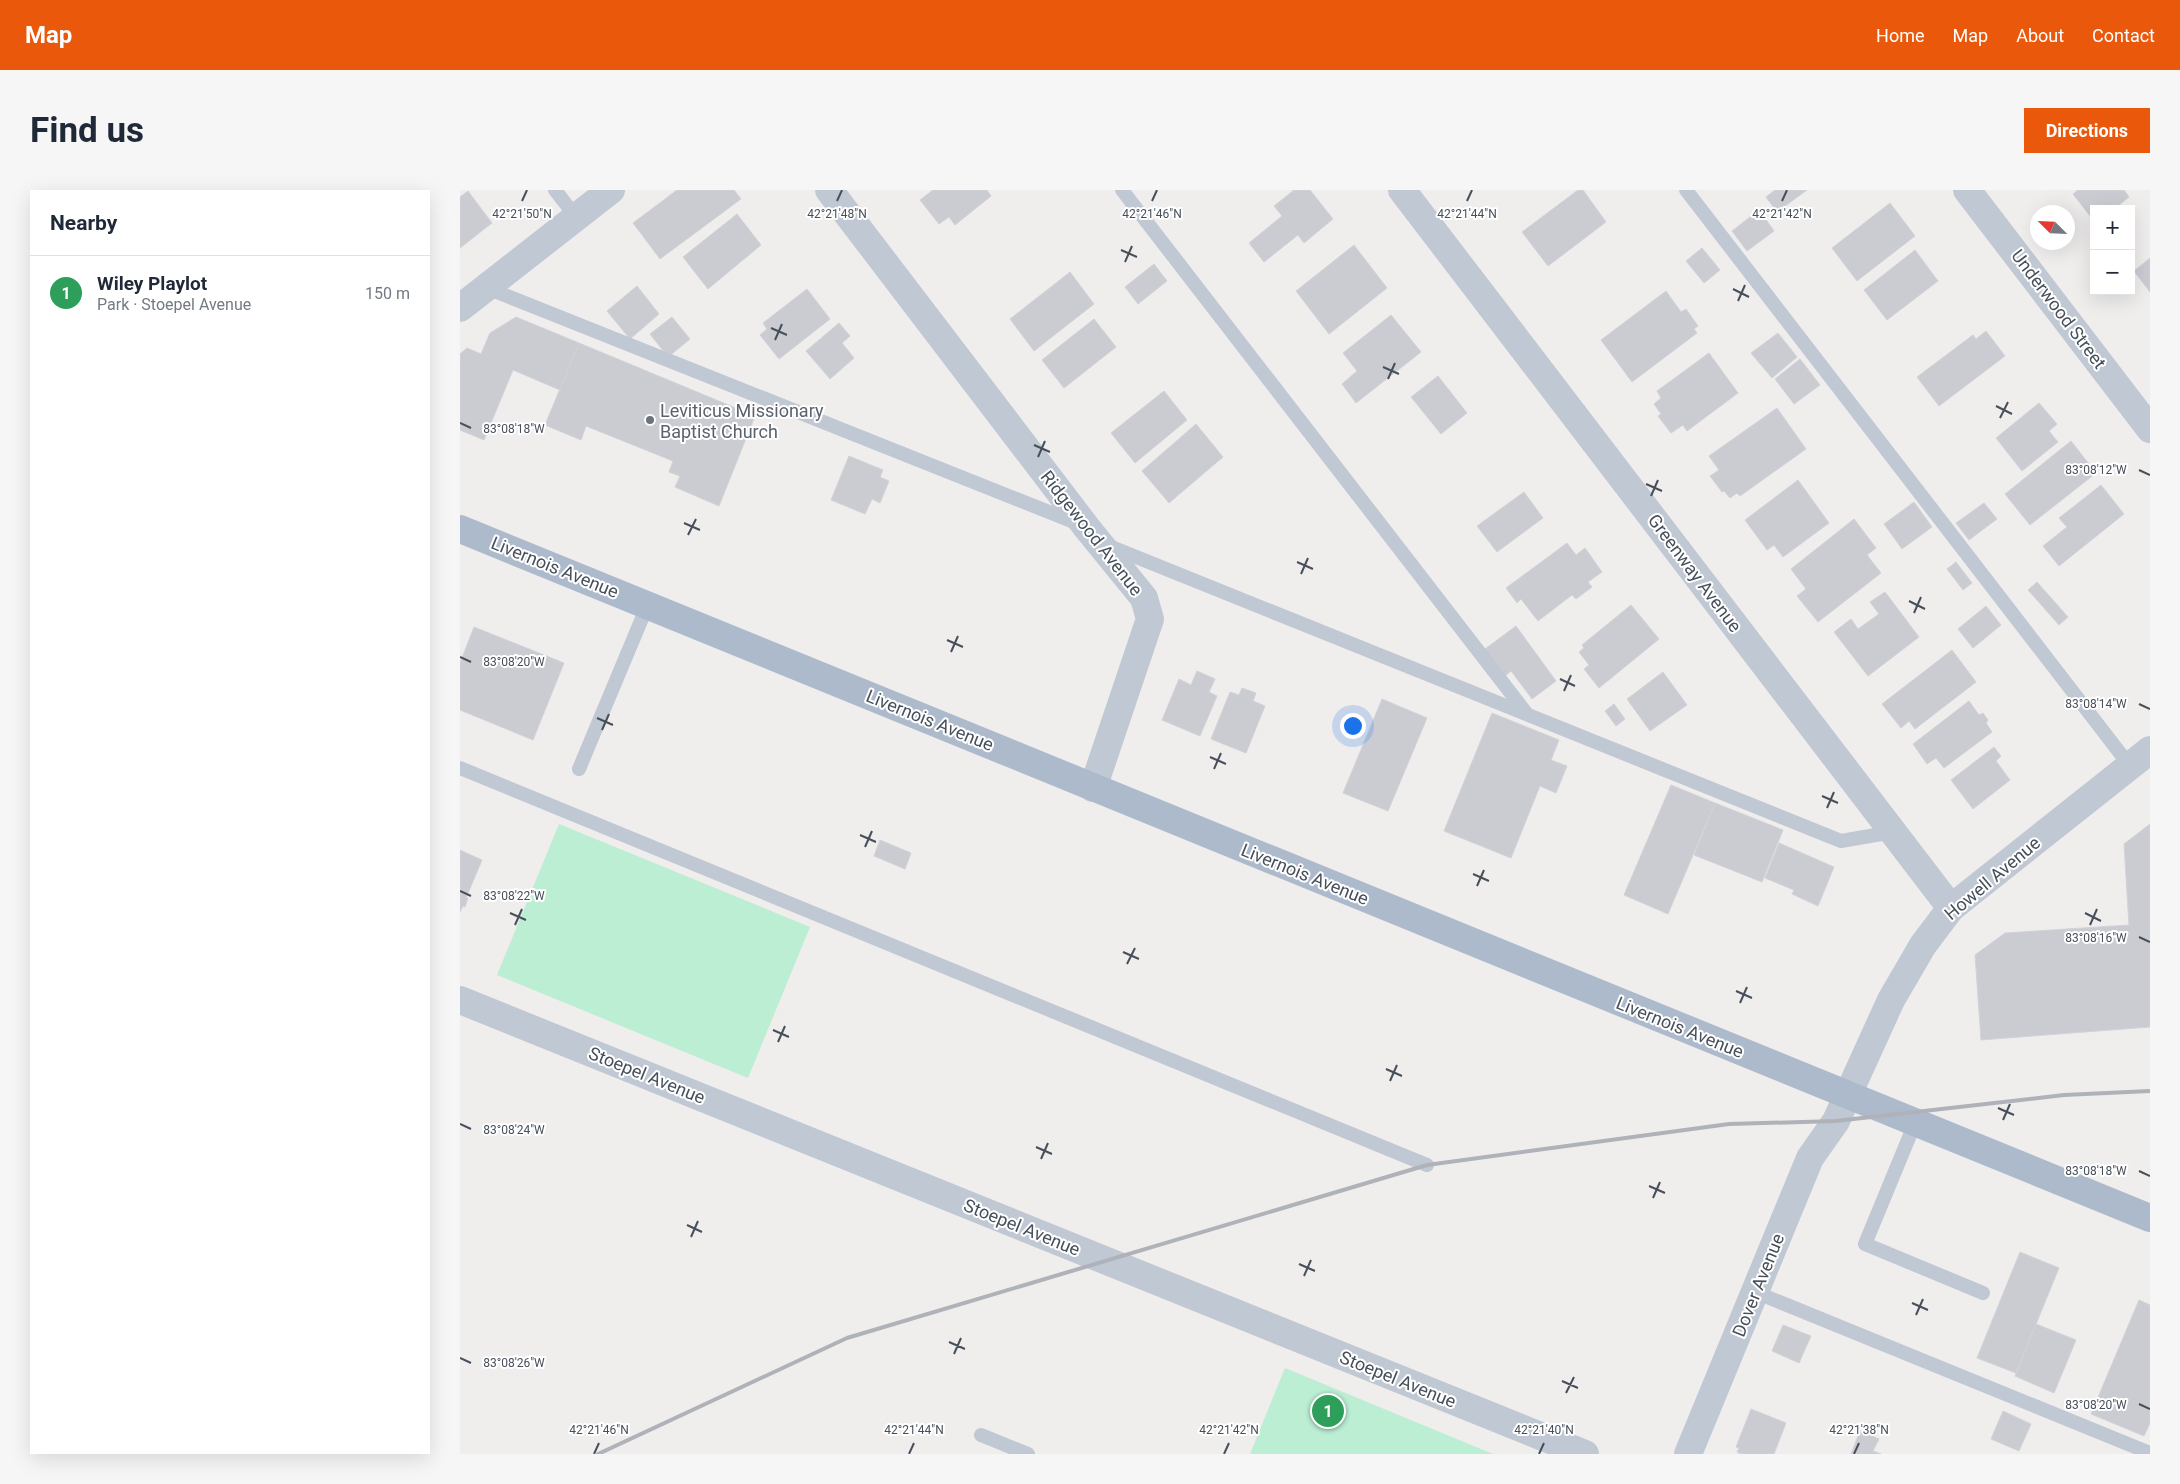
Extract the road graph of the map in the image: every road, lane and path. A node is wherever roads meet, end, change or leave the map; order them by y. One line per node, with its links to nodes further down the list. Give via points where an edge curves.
1 (555, 190): 8 (lane)
2 (611, 190): 8 (street)
3 (830, 190): 13 (street, Ridgewood Avenue)
4 (1122, 190): 15 (lane)
5 (1402, 190): 20 (street, Greenway Avenue)
6 (1686, 190): 16 (lane)
7 (1967, 190): 11 (street, Underwood Street)
8 (576, 218): 9 (street)
9 (487, 288): 10 (street); 13 (lane)
10 (460, 308)
11 (2150, 429)
12 (460, 528): 14 (main road, Livernois Avenue)
13 (1094, 535): 15 (lane); 19 (street, Ridgewood Avenue, via 1144,598 1150,619)
14 (648, 604): 18 (lane); 19 (main road, Livernois Avenue)
15 (1527, 715): 20 (lane, via 1841,841)
16 (2140, 758): 21 (street, Howell Avenue)
17 (460, 768): 26 (lane)
18 (579, 769)
19 (1093, 788): 23 (main road, Livernois Avenue)
20 (1892, 832): 21 (street, Greenway Avenue)
21 (1951, 908): 23 (street, Howell Avenue, via 1923,944 1891,1000)
22 (460, 1000): 33 (street, Stoepel Avenue)
23 (1849, 1095): 24 (street, Howell Avenue); 25 (main road, Livernois Avenue)
24 (1836, 1121): 28 (street, Dover Avenue, via 1810,1158)
25 (1915, 1122): 27 (main road, Livernois Avenue); 29 (lane, via 1865,1244)
26 (1427, 1165)
27 (2150, 1218)
28 (1755, 1292): 31 (lane); 34 (street, Dover Avenue)
29 (1983, 1293)
30 (981, 1435): 32 (lane)
31 (2150, 1453)
32 (1028, 1454)
33 (1585, 1454)
34 (1688, 1454)

